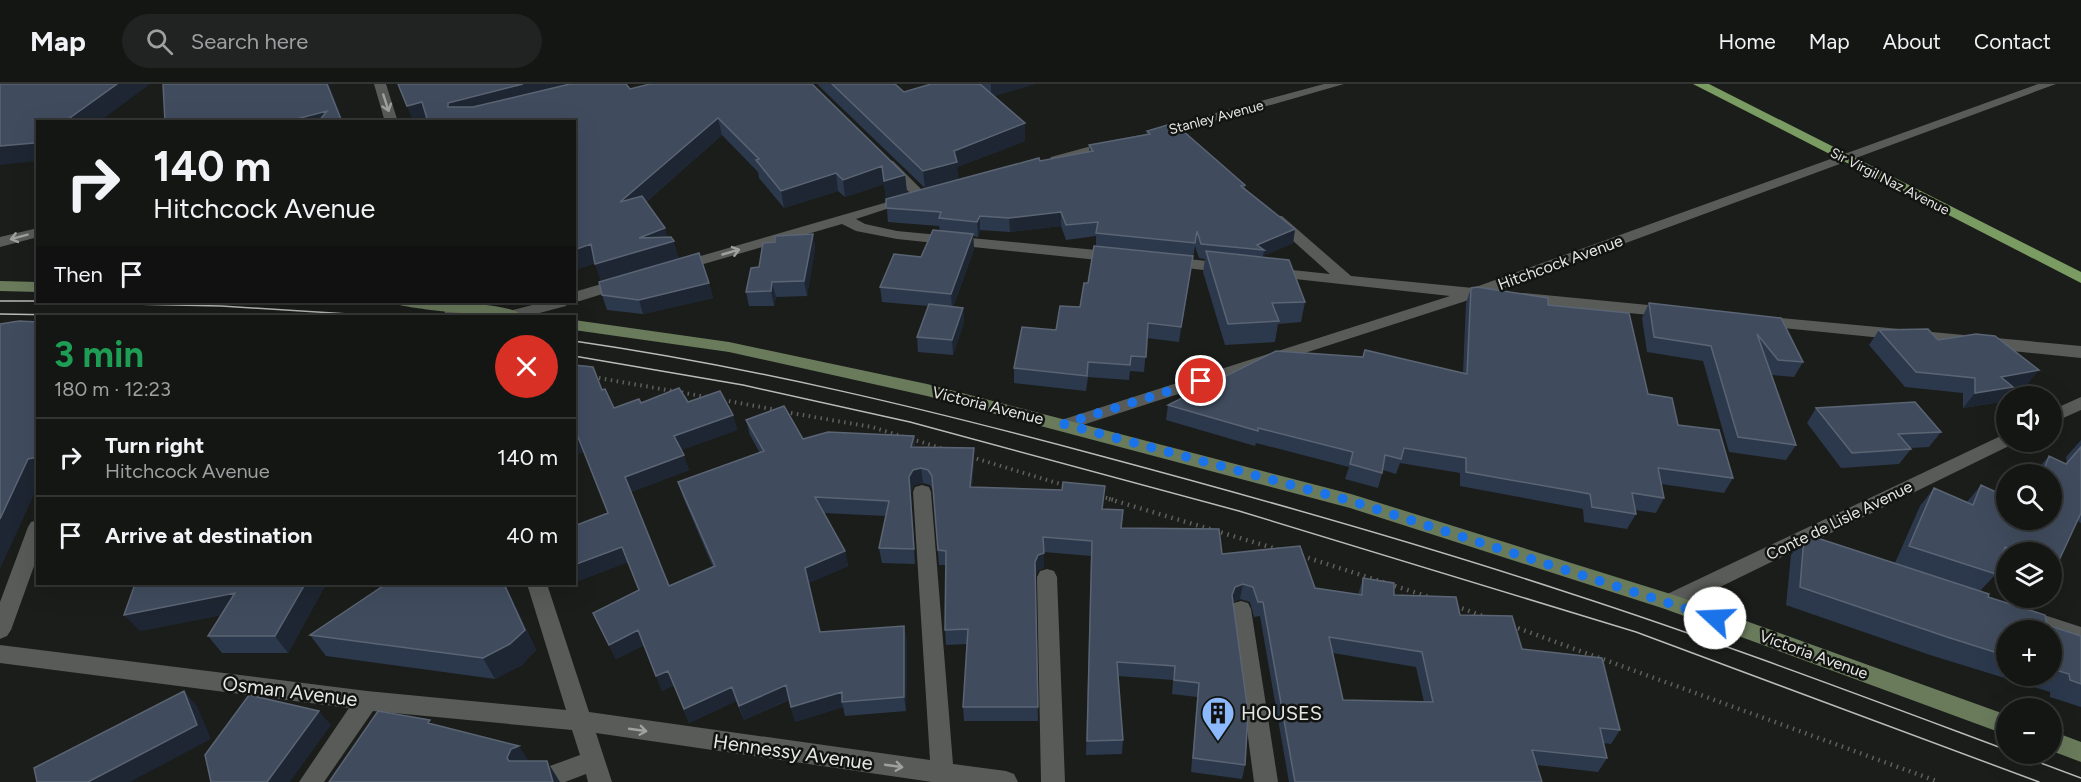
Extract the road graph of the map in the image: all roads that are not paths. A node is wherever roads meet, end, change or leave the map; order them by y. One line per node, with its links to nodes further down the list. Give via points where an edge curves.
1 (380, 84): 5 (street, one-way to 5)
2 (1338, 84): 6 (street, Stanley Avenue)
3 (1699, 84): 9 (main road, Sir Virgil Naz Avenue)
4 (2050, 84): 9 (street, Hitchcock Avenue)
5 (391, 120)
6 (1175, 128): 7 (street); 10 (street, Stanley Avenue)
7 (1192, 143)
8 (880, 156): 12 (street, via 927,195)
9 (1844, 158): 19 (main road, Sir Virgil Naz Avenue); 23 (street, Hitchcock Avenue)
10 (1036, 165)
11 (1269, 212): 20 (street)
12 (844, 219): 15 (street, via 861,228 897,235); 17 (street, one-way to 12)
13 (36, 233): 14 (street, one-way to 14)
14 (0, 242)
15 (1133, 259)
16 (1157, 261): 20 (street)
17 (664, 271)
18 (642, 278): 24 (street)
19 (2081, 278)
20 (1346, 280): 23 (street)
21 (0, 286): 22 (main road)
22 (36, 287)
23 (1475, 293): 28 (street); 36 (street, Hitchcock Avenue)
24 (576, 296)
25 (408, 303): 27 (main road)
26 (557, 303): 30 (street)
27 (451, 308): 29 (main road)
28 (1689, 314)
29 (505, 315)
30 (516, 315)
31 (1748, 320): 33 (street)
32 (576, 325): 36 (main road, Victoria Avenue, via 729,347)
33 (2081, 352)
34 (2081, 403): 35 (street)
35 (2062, 412)
36 (1064, 424): 44 (main road, Victoria Avenue, via 1351,501)
37 (1996, 444): 40 (street, Conte de Lisle Avenue)
38 (922, 492): 56 (street)
39 (36, 532): 47 (street)
40 (1793, 542): 41 (street); 44 (street, Conte de Lisle Avenue)
41 (1815, 550)
42 (1047, 577): 60 (street)
43 (537, 585): 52 (street)
44 (1670, 602): 51 (main road, Victoria Avenue)
45 (1241, 609): 61 (street)
46 (2003, 611): 48 (street)
47 (0, 630)
48 (2081, 636)
49 (0, 654): 50 (street, Osman Avenue)
50 (367, 701): 52 (street, Osman Avenue); 57 (street)
51 (1996, 721)
52 (580, 722): 55 (street); 56 (street, Hennessy Avenue, one-way to 56)
53 (2062, 745): 54 (main road)
54 (2081, 752)
55 (596, 771): 58 (street)
56 (942, 773): 59 (street, Hennessy Avenue)
57 (311, 782)
58 (536, 782)
59 (1006, 782)
60 (1053, 782)
61 (1266, 782)

